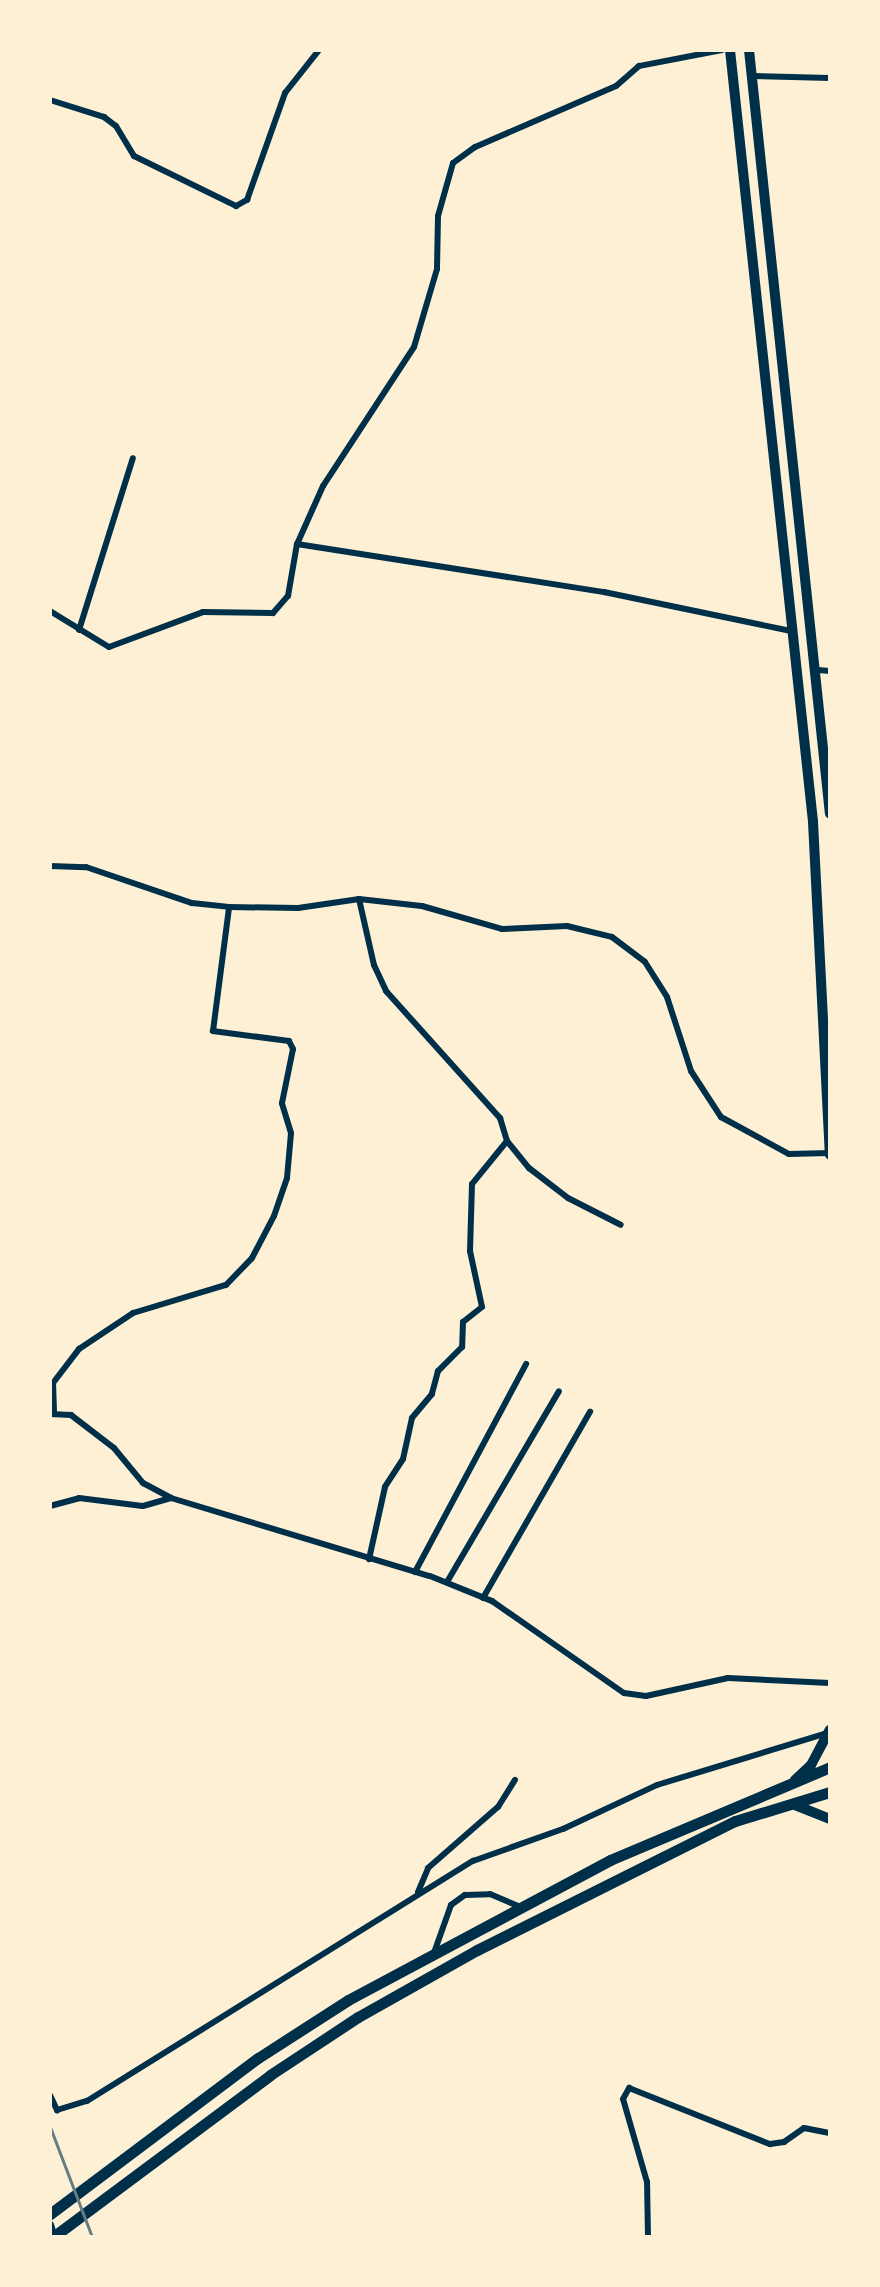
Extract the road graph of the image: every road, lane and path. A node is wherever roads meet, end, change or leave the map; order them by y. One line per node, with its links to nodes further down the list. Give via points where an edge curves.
1 (319, 50): 7 (street, via 285,93 247,200 236,206 134,156 116,126 104,117)
2 (722, 50): 9 (street, via 639,66 616,86 475,147 453,163 438,216 437,269 414,347 323,486)
3 (730, 50): 12 (highway)
4 (749, 50): 5 (highway)
5 (752, 76): 6 (street); 13 (highway)
6 (830, 78)
7 (50, 100)
8 (133, 458): 11 (street)
9 (297, 544): 11 (street, via 288,596 273,613 203,612 118,647 97,643); 12 (street, via 604,592)
10 (50, 611): 11 (street)
11 (79, 630)
12 (791, 631): 20 (highway, via 813,822)
13 (818, 670): 14 (street); 15 (highway)
14 (830, 671)
15 (830, 814)
16 (50, 866): 18 (street, via 86,867 192,903)
17 (359, 899): 18 (street, via 298,908); 19 (street, via 374,965 386,991 500,1118); 20 (street, via 422,906 502,929 567,926 612,937 645,962 667,997 691,1071 721,1117 789,1154)
18 (229, 907): 24 (street, via 213,1031 289,1041 293,1049 282,1103 291,1133 287,1178 274,1216 252,1258 226,1285 133,1313 79,1349 53,1383)
19 (507, 1141): 21 (street, via 529,1168 568,1198); 28 (street, via 472,1184 470,1251 482,1307 463,1322 462,1347 438,1371 432,1394 412,1418 403,1459 385,1487)
20 (830, 1154)
21 (621, 1225)
22 (526, 1364): 29 (street)
23 (559, 1391): 30 (street)
24 (51, 1408): 26 (street, via 84,1424 114,1448 143,1483)
25 (590, 1412): 31 (street)
26 (171, 1498): 27 (street, via 143,1506 79,1498); 28 (street)
27 (50, 1506)
28 (369, 1559): 29 (street)
29 (415, 1572): 30 (street)
30 (447, 1582): 31 (street)
31 (483, 1598): 32 (street, via 624,1693 646,1696 728,1678)
32 (830, 1683)
33 (830, 1731): 36 (highway, via 811,1765); 40 (street, via 657,1785 563,1829 473,1861)
34 (830, 1767): 36 (highway)
35 (515, 1780): 40 (street, via 498,1807 428,1868)
36 (793, 1782): 41 (highway, via 707,1816)
37 (830, 1792): 38 (highway)
38 (785, 1804): 39 (highway, via 806,1805); 47 (highway, via 735,1821 618,1878 358,2017 106,2193)
39 (830, 1819)
40 (418, 1892): 43 (street, via 87,2101 57,2110)
41 (518, 1906): 42 (highway); 42 (street, via 490,1894 465,1895 451,1905)
42 (435, 1950): 45 (highway, via 258,2058)
43 (50, 2095)
44 (830, 2133): 48 (street, via 804,2128 784,2142 770,2144 629,2088 623,2099 647,2182)
45 (50, 2214)
46 (50, 2224): 47 (street)
47 (53, 2237)
48 (648, 2237)

